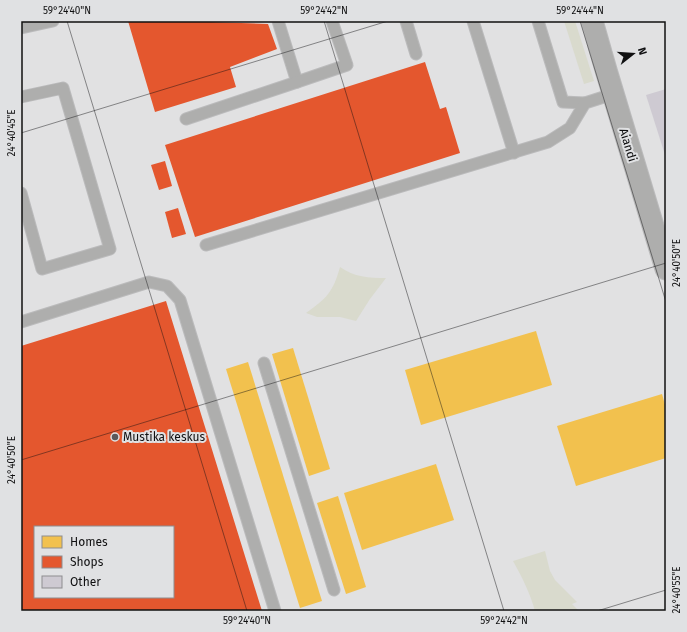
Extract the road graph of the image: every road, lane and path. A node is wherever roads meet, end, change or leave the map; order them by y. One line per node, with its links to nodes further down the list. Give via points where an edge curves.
1 (53, 21): 8 (lane)
2 (278, 21): 10 (lane)
3 (332, 21): 10 (lane, via 346,65)
4 (406, 21): 9 (lane)
5 (473, 21): 15 (lane)
6 (538, 21): 13 (lane, via 563,102)
7 (592, 21): 11 (street, Aiandi)
8 (21, 28)
9 (416, 54)
10 (297, 82): 14 (lane)
11 (613, 94): 13 (lane); 18 (street, Aiandi)
12 (21, 97): 16 (lane, via 63,88 110,249 42,268)
13 (585, 103): 15 (lane, via 570,128 548,142)
14 (186, 119)
15 (514, 153): 17 (lane)
16 (21, 193)
17 (206, 245)
18 (666, 269)
19 (21, 322): 22 (lane, via 149,282 167,286 180,300)
20 (264, 363): 21 (lane)
21 (334, 590)
22 (275, 611)

